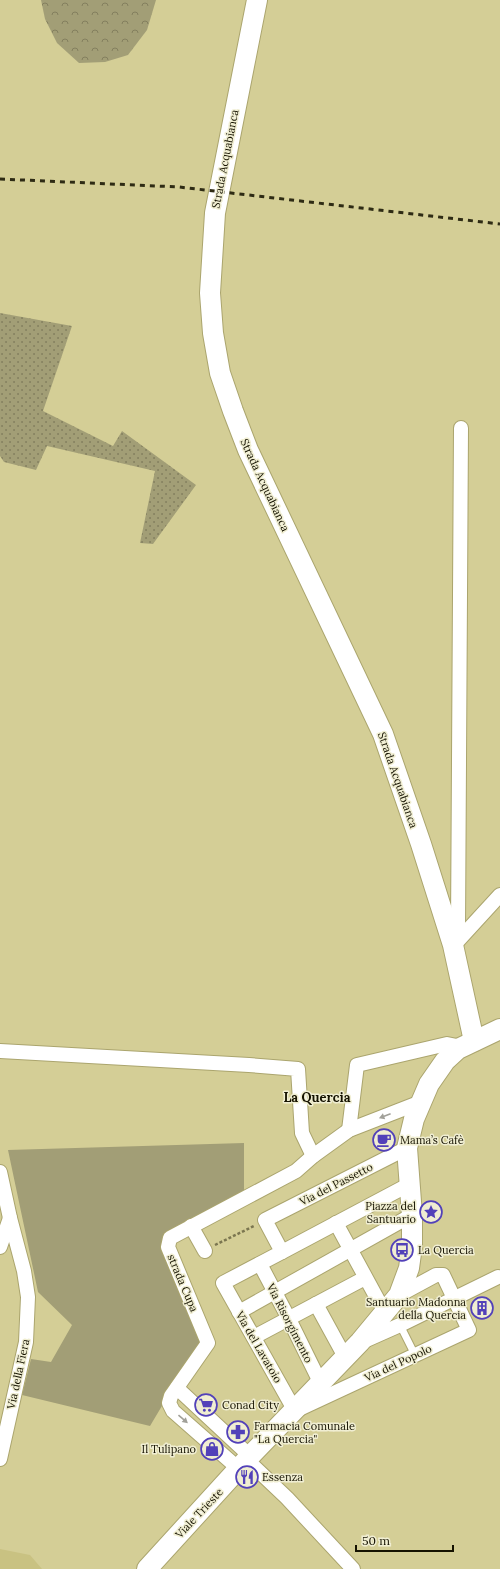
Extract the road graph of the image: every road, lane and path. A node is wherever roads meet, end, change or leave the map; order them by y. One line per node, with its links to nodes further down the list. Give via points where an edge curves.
1 (257, 0): 4 (street, Strada Acquabianca, via 215,213 210,293 213,334 220,373 248,450 383,734)
2 (461, 428): 4 (street, Strada Acquabianca, via 458,929)
3 (500, 895): 4 (street)
4 (453, 945): 6 (street, Strada Acquabianca)
5 (500, 1029): 6 (street, Viale Trieste)
6 (468, 1044): 8 (street, Viale Trieste, via 445,1061 429,1084); 9 (street, via 447,1044 357,1065)
7 (0, 1051): 11 (street, via 298,1069 302,1133)
8 (421, 1102): 9 (street, strada Cupa, one-way to 9); 10 (street, Viale Trieste)
9 (349, 1130): 11 (street, strada Cupa)
10 (407, 1148): 13 (street, Viale Trieste); 16 (street, Via del Passetto)
11 (313, 1156): 18 (street, strada Cupa, via 296,1172)
12 (0, 1172): 15 (street, Via della Fiera)
13 (410, 1184): 14 (street, Viale Trieste); 17 (street)
14 (412, 1215): 20 (street); 28 (street, Viale Trieste, via 409,1268)
15 (10, 1218): 19 (street); 40 (street, Via della Fiera, via 28,1297 26,1342)
16 (265, 1220): 21 (path); 22 (street)
17 (336, 1223): 20 (street); 22 (street)
18 (191, 1226): 21 (street); 38 (street, strada Cupa, via 170,1238 168,1247 208,1343)
19 (0, 1247)
20 (350, 1250): 25 (street); 26 (street)
21 (205, 1251)
22 (282, 1252): 23 (street)
23 (260, 1264): 26 (street, Via Risorgimento); 30 (street, Via del Lavatoio, via 223,1283)
24 (498, 1277): 27 (street)
25 (365, 1278): 28 (street, via 379,1302); 29 (street)
26 (275, 1292): 30 (street); 31 (street, Via Risorgimento)
27 (454, 1299): 28 (street, via 442,1275 436,1275); 32 (street); 35 (street, Via del Popolo, via 469,1330)
28 (393, 1302): 34 (street, Viale Trieste)
29 (316, 1304): 31 (street); 36 (street)
30 (239, 1312): 33 (street, Via del Lavatoio)
31 (289, 1319): 33 (street); 37 (street, Via Risorgimento)
32 (400, 1325): 34 (street); 35 (lane)
33 (254, 1337): 39 (street, Via del Lavatoio)
34 (360, 1342): 36 (street, Viale Trieste)
35 (415, 1355): 39 (street, Via del Popolo)
36 (345, 1357): 37 (street, Viale Trieste)
37 (319, 1386): 39 (street, Viale Trieste)
38 (177, 1388): 41 (street); 41 (street, one-way to 41, via 169,1400 170,1407)
39 (295, 1411): 41 (street, Viale Trieste)
40 (0, 1459)
41 (246, 1462): 42 (street, Viale Trieste); 43 (street, via 287,1498)
42 (147, 1569)
43 (353, 1569)

